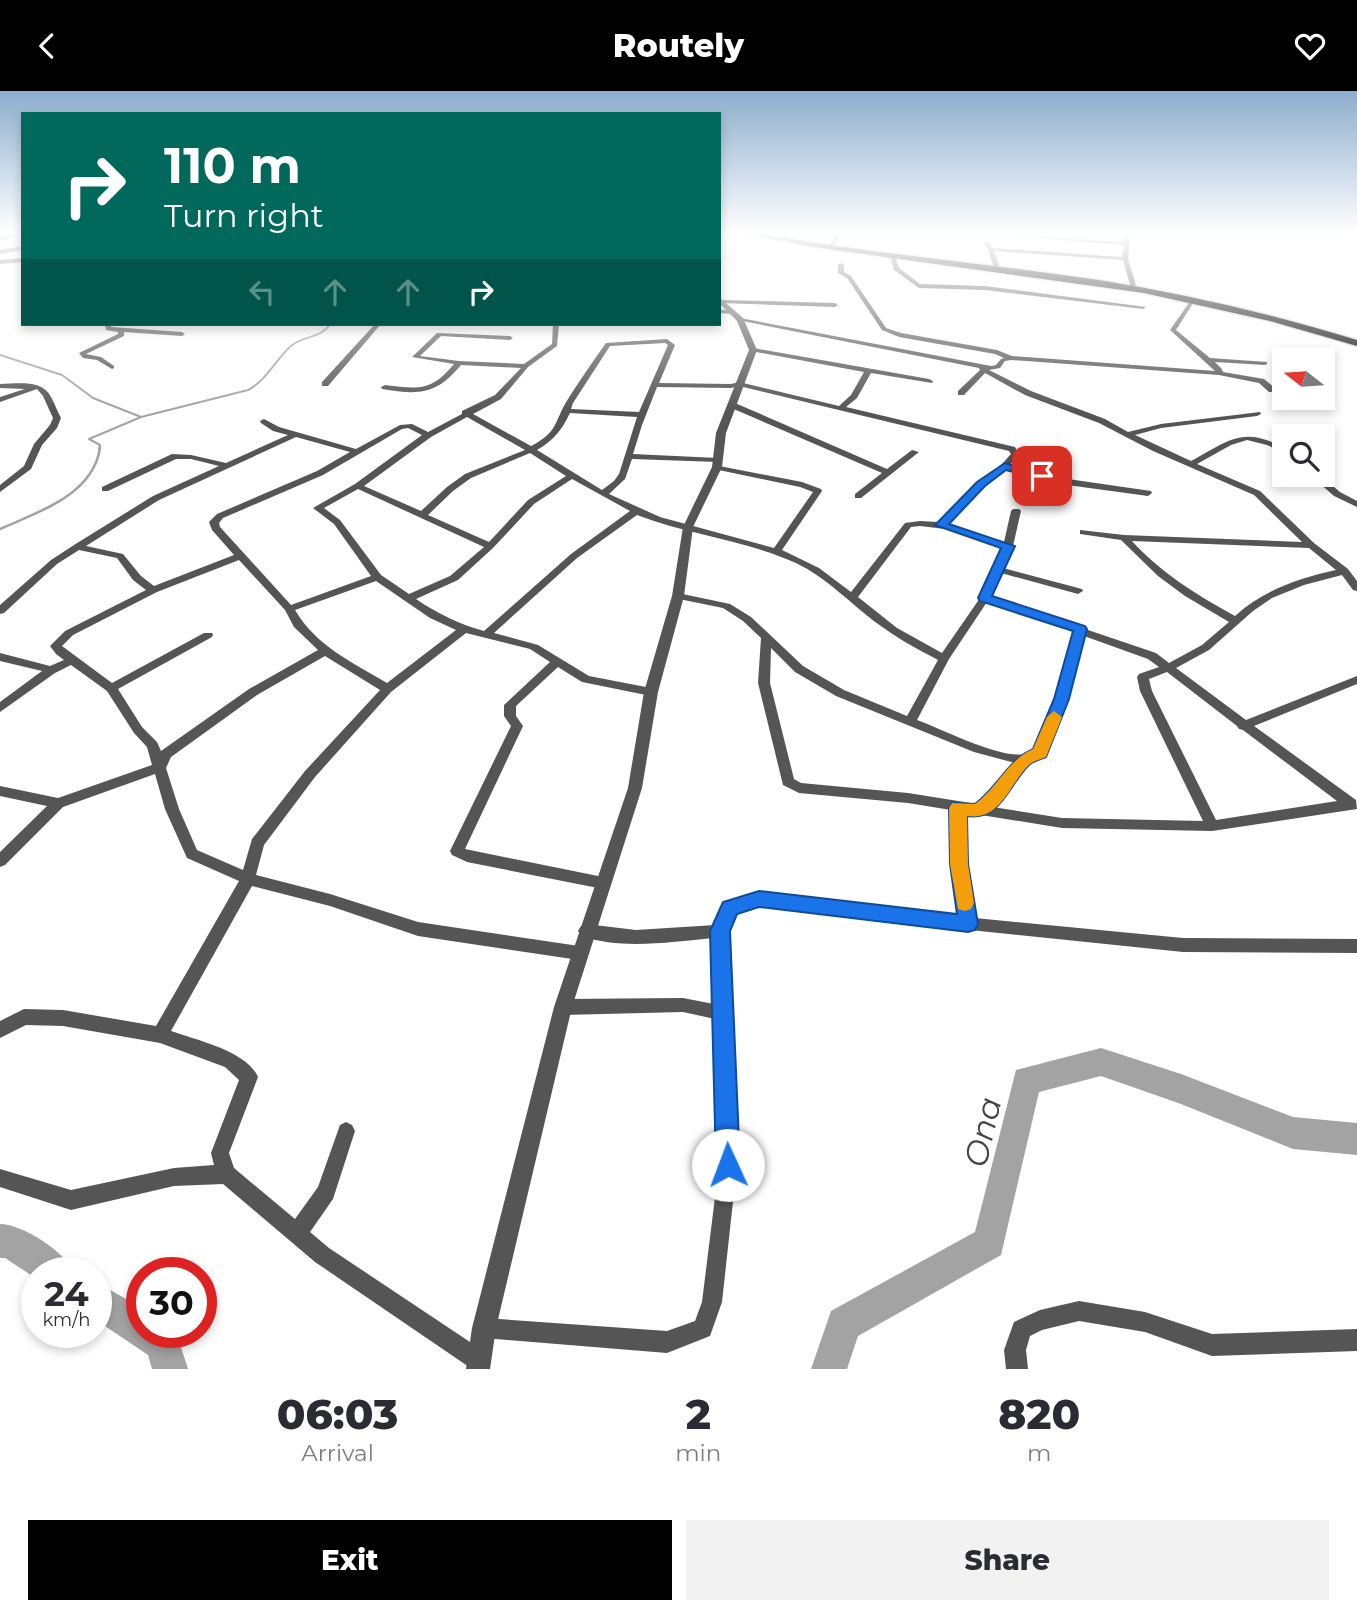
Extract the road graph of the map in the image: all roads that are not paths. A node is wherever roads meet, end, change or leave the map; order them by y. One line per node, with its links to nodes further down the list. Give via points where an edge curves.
1 (860, 293): 19 (street, via 884,329 997,352)
2 (1024, 293): 7 (street)
3 (1153, 293): 5 (highway)
4 (1172, 293): 17 (highway, via 1235,305)
5 (1193, 300): 17 (highway); 20 (street, via 1173,330)
6 (835, 305): 8 (street)
7 (1143, 307)
8 (727, 309): 18 (street); 25 (street)
9 (108, 326): 13 (street)
10 (159, 326): 14 (street)
11 (376, 326): 29 (street)
12 (556, 326): 23 (street, via 555,345)
13 (121, 332): 14 (street); 24 (street, via 82,353)
14 (147, 333): 15 (street)
15 (182, 334)
16 (510, 338): 21 (street, via 476,332 439,334 415,357)
17 (1357, 340)
18 (753, 350): 26 (street); 30 (street)
19 (1011, 359): 25 (street, via 998,367); 27 (street)
20 (1208, 360): 22 (street); 27 (street)
21 (459, 363): 23 (street); 34 (street, via 443,383 428,392)
22 (1265, 363)
23 (526, 366): 41 (street, via 498,397)
24 (112, 367)
25 (981, 368): 36 (street); 46 (street, via 1028,393)
26 (868, 371): 28 (street); 39 (street)
27 (1219, 373): 35 (street, via 1261,381)
28 (929, 381)
29 (325, 384)
30 (739, 384): 31 (street); 38 (street); 39 (street)
31 (656, 385): 40 (street, via 672,343 611,342 601,351); 43 (street)
32 (0, 386): 33 (street)
33 (36, 387): 37 (street); 61 (street, via 49,397 57,418 28,467)
34 (385, 387)
35 (1272, 390)
36 (961, 393)
37 (0, 400)
38 (732, 405): 53 (street, via 721,433); 57 (street)
39 (842, 407): 56 (street, via 1012,449 1015,454)
40 (567, 411): 43 (street); 49 (street, via 552,438)
41 (465, 413): 47 (street); 49 (street)
42 (1256, 414): 46 (street)
43 (643, 415): 52 (street)
44 (264, 421): 45 (street)
45 (297, 434): 50 (street); 55 (street)
46 (1128, 434): 54 (street)
47 (428, 435): 50 (street, via 401,426); 59 (street)
48 (1272, 443): 54 (street, via 1254,436 1242,438)
49 (531, 449): 58 (street); 69 (street, via 469,475)
50 (358, 452): 79 (street, via 220,516 215,528)
51 (915, 452): 57 (street)
52 (629, 456): 53 (street); 63 (street, via 619,483)
53 (717, 463): 71 (street); 78 (street, via 818,491)
54 (1193, 463): 74 (street, via 1257,493)
55 (227, 466): 62 (street, via 175,456); 77 (street, via 156,498)
56 (1005, 466): 64 (street, via 1060,481); 70 (street)
57 (887, 472): 65 (street)
58 (570, 477): 63 (street); 75 (street, via 531,502)
59 (358, 486): 69 (street); 82 (street, via 318,508 337,522)
60 (1329, 487): 66 (street)
61 (0, 489)
62 (104, 489)
63 (604, 493): 67 (street)
64 (1148, 493)
65 (858, 496)
66 (1357, 504)
67 (636, 511): 71 (street); 95 (street, via 575,556)
68 (1016, 511): 76 (street)
69 (423, 515): 75 (street)
70 (941, 525): 76 (street); 87 (street, via 908,525)
71 (688, 527): 78 (street); 86 (street)
72 (1083, 532): 73 (street)
73 (1124, 538): 74 (street); 92 (street, via 1141,559 1190,596)
74 (1311, 545): 81 (street)
75 (490, 546): 89 (street, via 454,578)
76 (1008, 546): 80 (street)
77 (77, 547): 84 (street, via 120,556); 91 (street, via 36,575)
78 (777, 550): 87 (street)
79 (239, 556): 84 (street); 90 (street)
80 (997, 569): 85 (street); 88 (street)
81 (1344, 571): 83 (street); 92 (street, via 1262,599)
82 (377, 577): 89 (street); 90 (street)
83 (1357, 588)
84 (153, 590): 101 (street, via 69,633 56,646)
85 (1078, 591)
86 (678, 596): 97 (street, via 726,606); 108 (street)
87 (853, 597): 100 (street, via 892,630)
88 (985, 598): 94 (street); 100 (street)
89 (408, 599): 93 (street)
90 (289, 609): 98 (street, via 298,625)
91 (0, 611)
92 (1234, 620): 103 (street, via 1222,634)
93 (464, 629): 95 (street); 107 (street)
94 (1080, 629): 103 (street, via 1152,656); 112 (street, via 1062,699 1040,753)
95 (487, 634): 102 (street, via 534,647)
96 (208, 635): 106 (street)
97 (766, 639): 110 (street, via 799,669 830,687); 117 (street, via 764,683 788,782 813,791 908,798)
98 (325, 651): 107 (street); 113 (street, via 220,715 166,754)
99 (0, 657): 104 (street)
100 (944, 659): 110 (street)
101 (72, 660): 104 (street); 106 (street)
102 (557, 661): 108 (street, via 586,679); 122 (street, via 510,705 517,726 457,851)
103 (1168, 668): 111 (street); 119 (street, via 1143,677 1146,691)
104 (51, 670): 109 (street)
105 (1357, 680): 111 (street)
106 (111, 688): 113 (street, via 153,745)
107 (387, 689): 121 (street, via 310,774 257,843)
108 (651, 692): 122 (street, via 635,788)
109 (0, 708)
110 (909, 722): 112 (street, via 978,749)
111 (1243, 726): 116 (street)
112 (1025, 759): 118 (street, via 995,798)
113 (160, 767): 115 (street); 121 (street, via 192,854)
114 (0, 791): 115 (street)
115 (58, 803): 120 (street)
116 (1354, 806): 119 (street)
117 (958, 808): 118 (street); 123 (street, via 959,864)
118 (978, 811): 119 (street, via 1062,823)
119 (1212, 826)
120 (0, 861)
121 (248, 879): 127 (street, via 418,929); 131 (street)
122 (603, 883): 124 (street)
123 (968, 924): 125 (street, via 759,899 730,908); 126 (street, via 1183,945)
124 (586, 931): 125 (street, via 634,939); 127 (street)
125 (720, 931): 129 (street)
126 (1357, 946)
127 (579, 953): 128 (street)
128 (563, 1007): 129 (street, via 682,1005); 136 (street)
129 (722, 1013): 136 (street, via 728,1165 712,1302 703,1329 667,1342)
130 (0, 1030): 131 (street, via 24,1017 63,1018)
131 (160, 1035): 133 (street, via 232,1061 249,1077 220,1153)
132 (346, 1131): 135 (street, via 326,1192)
133 (226, 1174): 134 (street, via 174,1177 71,1200); 135 (street)
134 (0, 1178)
135 (297, 1233): 138 (street)
136 (484, 1328): 138 (street)
137 (1357, 1340): 139 (street, via 1212,1345 1145,1322 1079,1311 1021,1329 1015,1350)
138 (479, 1365)
139 (1017, 1369)

